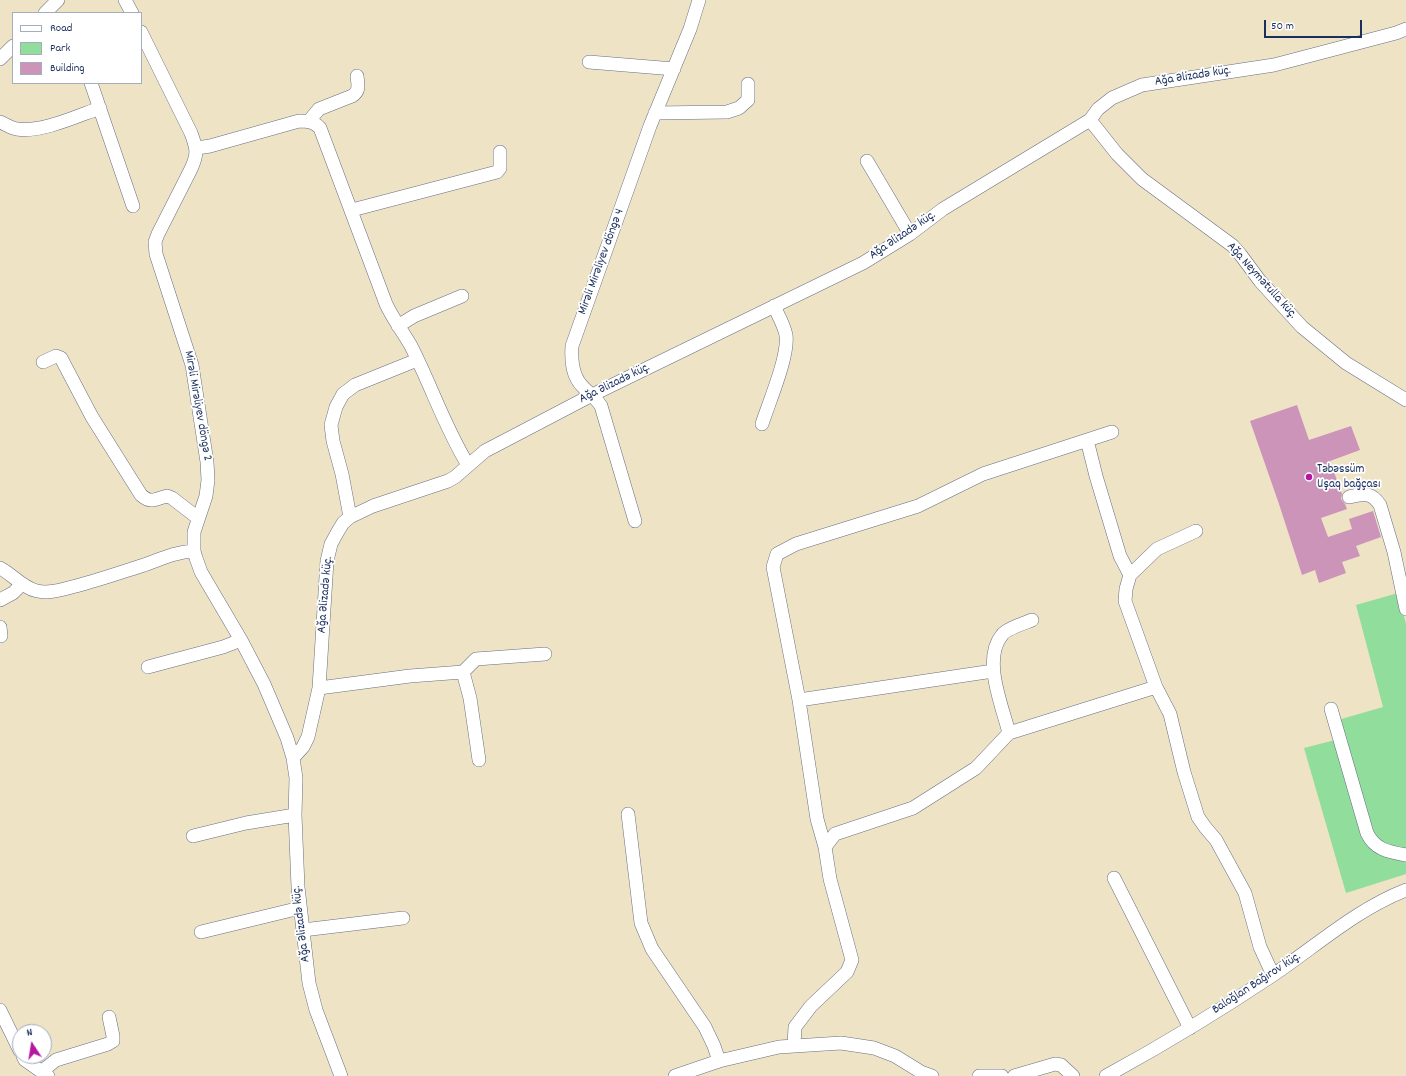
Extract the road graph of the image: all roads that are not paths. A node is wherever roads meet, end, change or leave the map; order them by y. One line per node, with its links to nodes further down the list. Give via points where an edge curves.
1 (58, 0): 4 (street)
2 (125, 0): 5 (street)
3 (699, 0): 11 (street, Mirəli Mirəliyev döngə 4)
4 (46, 12)
5 (131, 12)
6 (1406, 29): 17 (street, Ağa Əlizadə küç., via 1274,64 1142,85 1112,98 1098,109)
7 (142, 34): 20 (street)
8 (12, 47): 9 (street)
9 (0, 59)
10 (589, 62): 11 (street)
11 (674, 69): 16 (street, Mirəli Mirəliyev döngə 4)
12 (357, 76): 18 (street, via 356,93 319,109)
13 (91, 84): 15 (street)
14 (748, 84): 16 (street, via 748,100 739,108 727,112)
15 (100, 108): 19 (street, via 30,130 15,129); 23 (street)
16 (655, 113): 31 (street, Mirəli Mirəliyev döngə 4, via 572,346 572,367 579,382)
17 (1090, 120): 25 (street, Ağa Əlizadə küç., via 943,210); 32 (street, Ağa Neymətulla küç., via 1117,154 1142,179 1232,246 1260,281 1307,331 1346,363)
18 (309, 121): 20 (street, via 298,121); 24 (street, via 320,128)
19 (0, 122)
20 (197, 148): 39 (street, Mirəli Mirəliyev döngə 2, via 196,158 155,242 156,254 187,347 208,462 206,496)
21 (500, 152): 24 (street, via 500,168 497,172)
22 (867, 161): 25 (street)
23 (133, 206)
24 (352, 210): 28 (street, via 386,304)
25 (910, 234): 27 (street, Ağa Əlizadə küç., via 863,263)
26 (462, 296): 28 (street, via 414,316)
27 (774, 306): 31 (street, Ağa Əlizadə küç.); 33 (street, via 786,333 786,344)
28 (398, 326): 29 (street)
29 (417, 360): 36 (street); 38 (street, via 355,385 343,394 336,407 331,425 333,441)
30 (43, 362): 39 (street, via 56,356 62,358 92,417 141,495 146,500 153,501 167,496 172,498)
31 (592, 395): 36 (street, Ağa Əlizadə küç., via 485,451); 40 (street, Mirəli Mirəliyev döngə 4, via 604,415)
32 (1406, 400)
33 (762, 424)
34 (1112, 432): 35 (street)
35 (1087, 440): 44 (street, via 1120,556); 56 (street, via 983,474 918,506 796,544 777,554 773,567)
36 (468, 465): 38 (street, Ağa Əlizadə küç., via 448,481 373,506)
37 (1349, 497): 47 (street, via 1370,495 1380,505 1394,552)
38 (350, 517): 55 (street, Ağa Əlizadə küç., via 343,523 331,544 327,561)
39 (198, 518): 42 (street, Mirəli Mirəliyev döngə 2, via 194,532)
40 (635, 521)
41 (1196, 531): 44 (street, via 1156,549)
42 (194, 550): 45 (street, via 168,555 59,590 35,591); 49 (street, Mirəli Mirəliyev döngə 2, via 201,572)
43 (0, 568): 45 (street)
44 (1130, 575): 54 (street, via 1125,601)
45 (22, 584): 46 (street)
46 (0, 600)
47 (1406, 609)
48 (1032, 620): 52 (street, via 1002,634 994,650)
49 (241, 640): 51 (street); 59 (street, Mirəli Mirəliyev döngə 2, via 264,684)
50 (545, 654): 53 (street, via 476,659)
51 (148, 667)
52 (993, 671): 56 (street); 58 (street)
53 (463, 672): 55 (street); 60 (street, via 470,698)
54 (1156, 687): 58 (street); 72 (street, via 1170,714 1198,817 1216,840 1244,893 1260,947)
55 (319, 688): 59 (street, Ağa Əlizadə küç., via 308,737)
56 (800, 700): 64 (street, via 817,819)
57 (1331, 709): 65 (street, via 1370,841 1376,846)
58 (1009, 733): 64 (street, via 976,768 913,808 836,834)
59 (293, 758): 62 (street, Ağa Əlizadə küç., via 296,778)
60 (479, 760)
61 (628, 814): 78 (street, via 641,923 652,950 705,1027)
62 (295, 815): 63 (street, via 246,823); 68 (street, Ağa Əlizadə küç., via 296,871)
63 (193, 836)
64 (825, 848): 77 (street, via 830,879 852,960 848,972 811,1006 795,1027)
65 (1406, 855)
66 (1114, 878): 75 (street)
67 (1406, 890): 72 (street, Baloğlan Bağırov küç., via 1371,906)
68 (300, 908): 70 (street, Ağa Əlizadə küç.); 71 (street)
69 (403, 918): 70 (street)
70 (303, 930): 82 (street, Ağa Əlizadə küç., via 316,1010)
71 (201, 932)
72 (1273, 975): 75 (street, Baloğlan Bağırov küç.)
73 (0, 1010): 76 (street)
74 (109, 1017): 81 (street, via 112,1041 56,1060)
75 (1190, 1028): 80 (street, Baloğlan Bağırov küç.)
76 (12, 1035)
77 (794, 1045): 78 (street); 84 (street, via 841,1042 874,1048)
78 (719, 1061): 83 (street)
79 (30, 1064): 81 (street)
80 (1127, 1071): 89 (street, Baloğlan Bağırov küç.)
81 (45, 1073)
82 (341, 1076)
83 (675, 1076)
84 (932, 1076)
85 (979, 1076): 86 (street)
86 (1002, 1076)
87 (1014, 1076): 88 (street, via 1055,1064 1061,1065)
88 (1073, 1076)
89 (1106, 1076)

